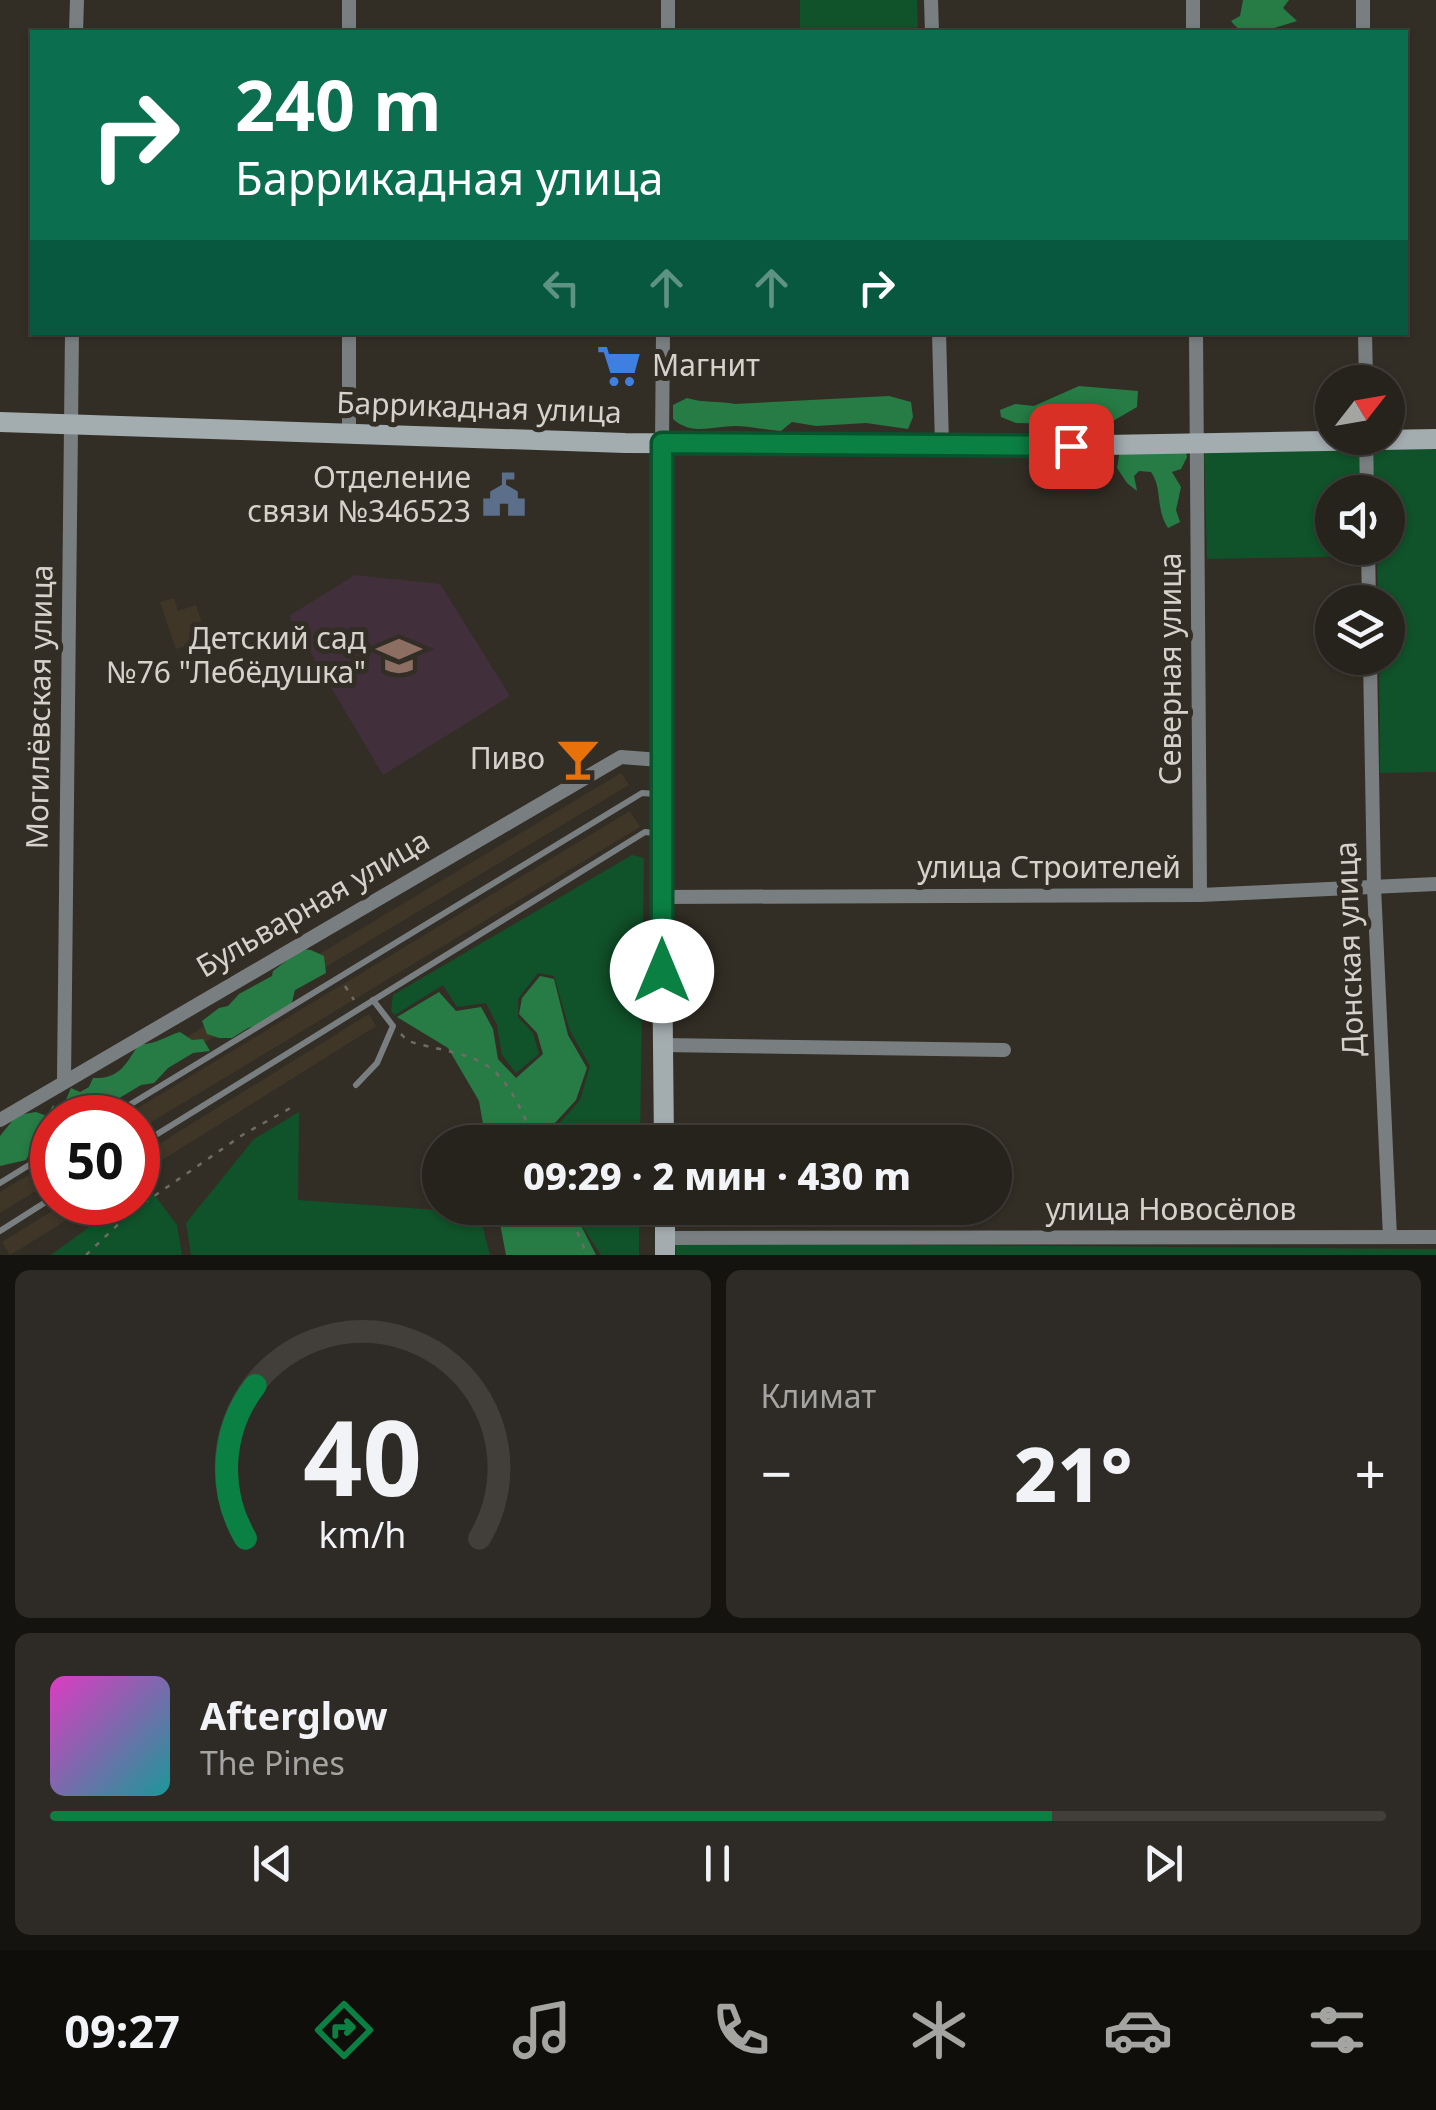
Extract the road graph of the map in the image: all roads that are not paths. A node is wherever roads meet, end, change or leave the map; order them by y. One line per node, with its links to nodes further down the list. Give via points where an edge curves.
1 (76, 0): 7 (street)
2 (349, 0): 8 (street)
3 (668, 0): 9 (street)
4 (931, 0): 10 (street)
5 (1193, 0): 11 (street)
6 (1363, 0): 12 (street)
7 (76, 30)
8 (349, 30)
9 (668, 30)
10 (932, 30)
11 (1193, 30)
12 (1363, 30)
13 (72, 335): 21 (street, Могилёвская улица)
14 (349, 335): 22 (street)
15 (663, 335): 27 (street)
16 (939, 335): 28 (street)
17 (1196, 335): 26 (street, Северная улица)
18 (1365, 335): 19 (street)
19 (1366, 365)
20 (0, 422): 21 (main road, Баррикадная улица)
21 (70, 424): 22 (main road, Баррикадная улица); 40 (street, Могилёвская улица)
22 (349, 433): 27 (main road, Баррикадная улица)
23 (1315, 440): 26 (main road, Баррикадная улица)
24 (1405, 440): 25 (main road, Баррикадная улица)
25 (1436, 440)
26 (1197, 442): 28 (main road, Баррикадная улица); 35 (street, Северная улица)
27 (662, 443): 28 (main road, Баррикадная улица); 30 (main road)
28 (942, 445)
29 (1370, 675): 34 (street, Донская улица)
30 (660, 760): 31 (main road); 40 (street, Бульварная улица, via 621,757)
31 (662, 794): 32 (main road); 42 (lane, via 642,792)
32 (662, 834): 36 (main road); 37 (lane, via 645,832)
33 (1436, 884): 34 (street, улица Строителей)
34 (1374, 887): 35 (street, улица Строителей); 50 (street, Донская улица)
35 (1200, 895): 36 (street, улица Строителей)
36 (662, 897): 38 (main road)
37 (373, 1000): 41 (lane, via 393,1026 377,1063); 45 (lane)
38 (662, 1045): 39 (street); 44 (main road)
39 (1004, 1050)
40 (64, 1082): 43 (street, Бульварная улица)
41 (356, 1085)
42 (146, 1095)
43 (0, 1120)
44 (664, 1125)
45 (160, 1132)
46 (30, 1165): 47 (lane)
47 (0, 1183)
48 (30, 1212): 49 (lane)
49 (0, 1231)
50 (1390, 1238): 51 (street, улица Новосёлов); 52 (street, улица Новосёлов)
51 (1436, 1238)
52 (665, 1246)

